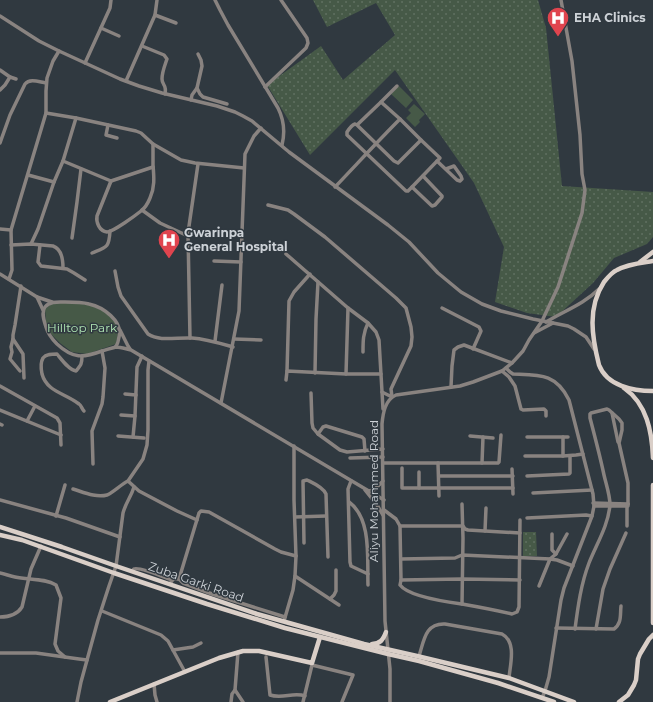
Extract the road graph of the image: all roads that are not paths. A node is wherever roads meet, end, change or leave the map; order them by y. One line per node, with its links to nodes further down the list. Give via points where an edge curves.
1 (112, 0): 9 (street)
2 (157, 0): 6 (street)
3 (215, 0): 21 (street)
4 (280, 0): 21 (street, via 307,38 308,44)
5 (561, 0): 86 (street, via 572,61 585,197 558,287)
6 (155, 15): 8 (street); 11 (street)
7 (0, 16): 12 (street)
8 (176, 24)
9 (101, 28): 10 (street); 14 (street)
10 (119, 36)
11 (142, 46): 18 (street); 24 (street, via 166,58 162,81 166,89)
12 (59, 51): 14 (street); 19 (street)
13 (198, 54): 22 (street, via 202,62)
14 (85, 63): 18 (street)
15 (0, 70): 16 (street)
16 (10, 77): 17 (street); 23 (street)
17 (16, 80)
18 (126, 81): 24 (street)
19 (46, 84): 28 (street); 36 (street, via 27,81 10,115)
20 (397, 86): 26 (street)
21 (264, 87): 39 (street, via 282,116)
22 (197, 88): 25 (street); 27 (street, via 204,97)
23 (0, 90)
24 (165, 94): 25 (street)
25 (191, 100): 33 (street, via 235,112)
26 (381, 102): 30 (street); 32 (street)
27 (227, 104)
28 (46, 113): 29 (street); 48 (street)
29 (76, 118): 31 (street); 41 (street)
30 (400, 119): 35 (street); 38 (street)
31 (108, 125): 34 (street, via 106,135); 37 (street, via 141,133)
32 (358, 125): 38 (street); 40 (street, via 354,125 346,133)
33 (261, 128): 39 (street); 45 (street, via 246,150)
34 (117, 138)
35 (421, 140): 38 (street, via 398,163); 42 (street, via 440,158)
36 (0, 143)
37 (153, 144): 43 (street, via 181,160); 44 (street)
38 (376, 144): 40 (street)
39 (282, 145): 52 (street)
40 (367, 153): 52 (street); 53 (street, via 406,191)
41 (63, 161): 46 (street); 51 (street)
42 (437, 161): 47 (street); 49 (street)
43 (198, 164): 45 (street); 59 (street)
44 (153, 167): 50 (street); 55 (street, via 153,191)
45 (244, 168): 69 (street)
46 (81, 169): 50 (street); 60 (street)
47 (446, 169): 47 (street, via 457,180 462,179 454,166)
48 (28, 175): 51 (street); 57 (street)
49 (423, 176): 53 (street); 53 (street, via 442,196 435,205 432,206)
50 (111, 181): 58 (street, via 96,221 102,230)
51 (54, 182): 61 (street)
52 (336, 186): 86 (street, via 409,242 438,273 461,292 492,308)
53 (412, 187)
54 (268, 205): 124 (street, Aliyu Mohammed Road, via 294,214 330,241 406,308 411,327 411,346 391,390)
55 (142, 210): 58 (street); 59 (street, via 160,223)
56 (0, 228): 57 (street)
57 (11, 230): 62 (street)
58 (110, 231): 65 (street, via 108,246)
59 (188, 236): 92 (street)
60 (72, 238)
61 (31, 244): 62 (street); 63 (street)
62 (11, 245): 75 (street, via 12,270)
63 (40, 245): 71 (street, via 59,249); 71 (street, via 38,262 41,266)
64 (653, 252): 70 (main road)
65 (92, 253)
66 (286, 254): 74 (street)
67 (653, 260): 70 (main road)
68 (214, 261): 69 (street)
69 (241, 262): 93 (street)
70 (633, 265): 80 (main road, via 614,271)
71 (64, 268): 76 (street)
72 (115, 271): 92 (street, via 121,296 148,334 162,338)
73 (0, 274): 75 (street)
74 (310, 274): 77 (street); 109 (street, via 289,300)
75 (9, 279): 79 (street)
76 (86, 280)
77 (318, 282): 83 (street); 111 (street)
78 (222, 285): 95 (street)
79 (21, 286): 81 (street); 91 (street)
80 (601, 286): 86 (street, via 585,300); 102 (main road, via 592,320)
81 (37, 297): 82 (street); 85 (street)
82 (53, 302): 85 (street); 89 (street, via 79,302 97,306 116,322)
83 (348, 308): 88 (street); 112 (street)
84 (442, 308): 98 (street, via 481,329)
85 (43, 310): 103 (street, via 49,336 67,352)
86 (544, 321): 87 (street); 90 (street)
87 (553, 323): 90 (street); 102 (street, via 580,332)
88 (368, 324): 101 (street, via 364,330); 113 (street, via 376,332 379,340)
89 (120, 329): 96 (street); 99 (street)
90 (533, 333): 106 (street)
91 (13, 338): 108 (street, via 10,359); 114 (street, via 23,354)
92 (190, 338): 95 (street)
93 (234, 339): 94 (street); 97 (street)
94 (261, 340)
95 (215, 342): 97 (street)
96 (115, 347): 99 (street); 100 (street)
97 (232, 347): 125 (street)
98 (473, 349): 106 (street); 118 (street, via 464,345 454,350)
99 (131, 350): 104 (street)
100 (102, 351): 103 (street); 159 (street, via 104,381 102,404 92,431)
101 (363, 352)
102 (596, 352): 116 (main road, via 603,373)
103 (82, 356): 128 (street, via 82,363 76,371 63,363 57,354 44,358 41,370 46,384 52,390 80,404)
104 (142, 356): 105 (street); 123 (street, via 137,367)
105 (149, 361): 125 (street); 167 (street, via 147,445 143,459)
106 (512, 364): 107 (street)
107 (506, 368): 110 (street); 150 (street, via 513,374 542,375 560,387 568,400)
108 (20, 370)
109 (287, 371): 111 (street); 115 (street)
110 (502, 371): 118 (street, via 474,382); 133 (street, via 515,386 520,409 544,409)
111 (315, 373): 112 (street)
112 (346, 374): 113 (street)
113 (382, 374): 120 (street)
114 (24, 378)
115 (286, 380)
116 (620, 385): 119 (main road); 156 (main road, via 636,400 648,421)
117 (0, 386): 126 (street)
118 (451, 387): 124 (street)
119 (653, 391)
120 (382, 392): 124 (street); 129 (street)
121 (311, 393): 135 (street, via 312,423)
122 (124, 394): 123 (street)
123 (136, 395): 132 (street)
124 (392, 397): 129 (street, Aliyu Mohammed Road)
125 (221, 403): 147 (street)
126 (35, 406): 134 (street); 137 (street, via 57,418)
127 (0, 410): 134 (street)
128 (84, 412)
129 (384, 412): 148 (street, Aliyu Mohammed Road)
130 (612, 412): 145 (street); 145 (street, via 622,423); 188 (street, via 608,409 590,414)
131 (121, 415): 132 (street)
132 (135, 416): 140 (street)
133 (546, 416)
134 (27, 421): 137 (street)
135 (318, 434): 149 (street, via 340,450); 149 (street, via 326,426 362,437)
136 (501, 434): 158 (street, via 499,463)
137 (60, 435): 146 (street)
138 (118, 436): 140 (street)
139 (470, 436): 141 (street)
140 (133, 437): 143 (street)
141 (483, 437): 144 (street); 158 (street)
142 (527, 437): 152 (street, via 566,437)
143 (144, 438)
144 (493, 438)
145 (619, 443): 189 (street, via 628,483)
146 (61, 445)
147 (294, 446): 168 (street); 195 (street)
148 (383, 449): 149 (street); 155 (street, Aliyu Mohammed Road)
149 (365, 451)
150 (583, 454): 153 (street); 178 (street)
151 (524, 456): 152 (street)
152 (563, 456): 153 (street)
153 (570, 456): 166 (street, via 569,474)
154 (350, 458): 155 (street)
155 (383, 458): 160 (street, Aliyu Mohammed Road)
156 (653, 458)
157 (438, 463): 158 (street); 160 (street); 164 (street)
158 (482, 463)
159 (93, 464)
160 (383, 464): 169 (street, Aliyu Mohammed Road)
161 (402, 468): 174 (street, via 402,488)
162 (512, 469): 165 (street)
163 (419, 472): 174 (street)
164 (439, 476): 165 (street); 177 (street)
165 (513, 476): 175 (street)
166 (527, 476)
167 (128, 480): 172 (street); 176 (street, via 108,495 96,496)
168 (351, 481): 173 (street); 185 (street, via 348,489)
169 (383, 481): 179 (street, via 374,490); 184 (street, Aliyu Mohammed Road)
170 (65, 485): 192 (street)
171 (653, 485): 243 (main road)
172 (134, 487): 199 (street); 211 (street, via 123,513)
173 (362, 488): 179 (street); 197 (street)
174 (419, 488): 177 (street)
175 (513, 488): 177 (street); 181 (street)
176 (73, 489)
177 (439, 489): 182 (street)
178 (592, 490): 180 (street); 187 (street)
179 (369, 491): 184 (street)
180 (533, 493)
181 (513, 494)
182 (439, 496)
183 (0, 500): 192 (street)
184 (384, 500): 191 (street, Aliyu Mohammed Road)
185 (349, 502): 226 (street, via 363,522); 226 (street, via 351,566)
186 (462, 504): 202 (street)
187 (594, 505): 188 (street); 194 (street)
188 (610, 505): 189 (street); 245 (street, via 605,528 580,593)
189 (628, 505): 203 (street)
190 (486, 508): 205 (street)
191 (384, 510): 197 (street, Aliyu Mohammed Road); 201 (street, via 396,519)
192 (56, 516): 211 (street)
193 (326, 516): 196 (street); 196 (street, via 324,490 307,480 303,481); 217 (street)
194 (592, 516): 198 (street); 222 (street)
195 (295, 517): 196 (street); 216 (street)
196 (304, 517): 212 (street)
197 (384, 517): 247 (street, Aliyu Mohammed Road)
198 (527, 518)
199 (197, 520): 216 (street, via 201,511 209,512 275,549); 229 (street)
200 (520, 520): 206 (street)
201 (400, 526): 202 (street); 219 (street)
202 (463, 526): 205 (street, via 468,530); 215 (street)
203 (627, 526)
204 (0, 527): 221 (main road, Zuba Garki Road)
205 (485, 531): 206 (street)
206 (520, 533): 218 (street)
207 (626, 533): 246 (street, via 603,589)
208 (552, 534): 214 (street, via 552,550)
209 (567, 534): 214 (street)
210 (0, 535): 213 (main road, Zuba Garki Road)
211 (120, 537): 221 (street)
212 (304, 544)
213 (40, 546): 225 (main road, Zuba Garki Road); 228 (street)
214 (556, 554): 220 (street)
215 (462, 555): 218 (street); 219 (street, via 455,558); 230 (street)
216 (296, 556): 227 (street)
217 (328, 557)
218 (520, 558): 220 (street); 232 (street)
219 (401, 559): 231 (street)
220 (550, 559): 222 (street); 235 (street)
221 (116, 566): 225 (street); 233 (main road, Zuba Garki Road)
222 (573, 566): 244 (street, via 564,588)
223 (336, 570): 236 (street, via 336,591)
224 (0, 572): 228 (street)
225 (114, 573): 240 (street); 249 (main road, Zuba Garki Road, via 206,604)
226 (368, 574): 234 (street)
227 (295, 576): 236 (street); 242 (street)
228 (29, 579): 241 (street, via 19,612); 258 (street, via 49,582 56,586 61,598 55,644)
229 (179, 579): 233 (street); 242 (street, via 183,583)
230 (462, 579): 231 (street); 232 (street); 237 (street)
231 (401, 580): 237 (street, via 400,585 405,590 430,599)
232 (520, 580): 237 (street, via 519,607 515,614)
233 (171, 582): 242 (main road, Zuba Garki Road, via 257,614)
234 (368, 584)
235 (539, 586)
236 (330, 599): 238 (street)
237 (462, 604)
238 (339, 605)
239 (621, 606): 246 (street, via 620,621 614,629)
240 (102, 611): 252 (street, via 161,635); 259 (street)
241 (0, 617)
242 (284, 619): 251 (main road, Zuba Garki Road)
243 (653, 623)
244 (556, 628): 245 (street); 265 (street)
245 (575, 629): 246 (street)
246 (596, 629)
247 (386, 632): 251 (main road, via 381,642); 254 (street, Aliyu Mohammed Road)
248 (653, 635): 278 (main road, via 648,639 638,659 634,685 628,695)
249 (320, 637): 254 (main road, Zuba Garki Road); 260 (main road)
250 (200, 643): 252 (street, via 193,647)
251 (364, 644): 254 (main road, Zuba Garki Road)
252 (173, 650): 261 (street)
253 (238, 652): 260 (main road, via 259,651); 261 (main road); 264 (street)
254 (388, 652): 256 (main road); 267 (main road); 275 (street, Aliyu Mohammed Road)
255 (0, 653): 258 (street)
256 (419, 656): 262 (main road); 262 (street, via 428,631 435,625 445,624 502,634 511,646)
257 (266, 657): 266 (street, via 270,695)
258 (65, 658): 259 (street)
259 (87, 660): 268 (street)
260 (312, 664): 266 (street); 274 (street, via 353,675)
261 (185, 672): 263 (main road)
262 (509, 678): 265 (main road)
263 (154, 684): 269 (main road); 270 (street)
264 (235, 690): 271 (street); 272 (street)
265 (545, 691): 267 (street); 277 (main road)
266 (305, 696): 273 (street)
267 (542, 698): 276 (main road)
268 (77, 702)
269 (110, 702)
270 (157, 702)
271 (231, 702)
272 (243, 702)
273 (303, 702)
274 (342, 702)
275 (390, 702)
276 (554, 702)
277 (574, 702)
278 (619, 702)

